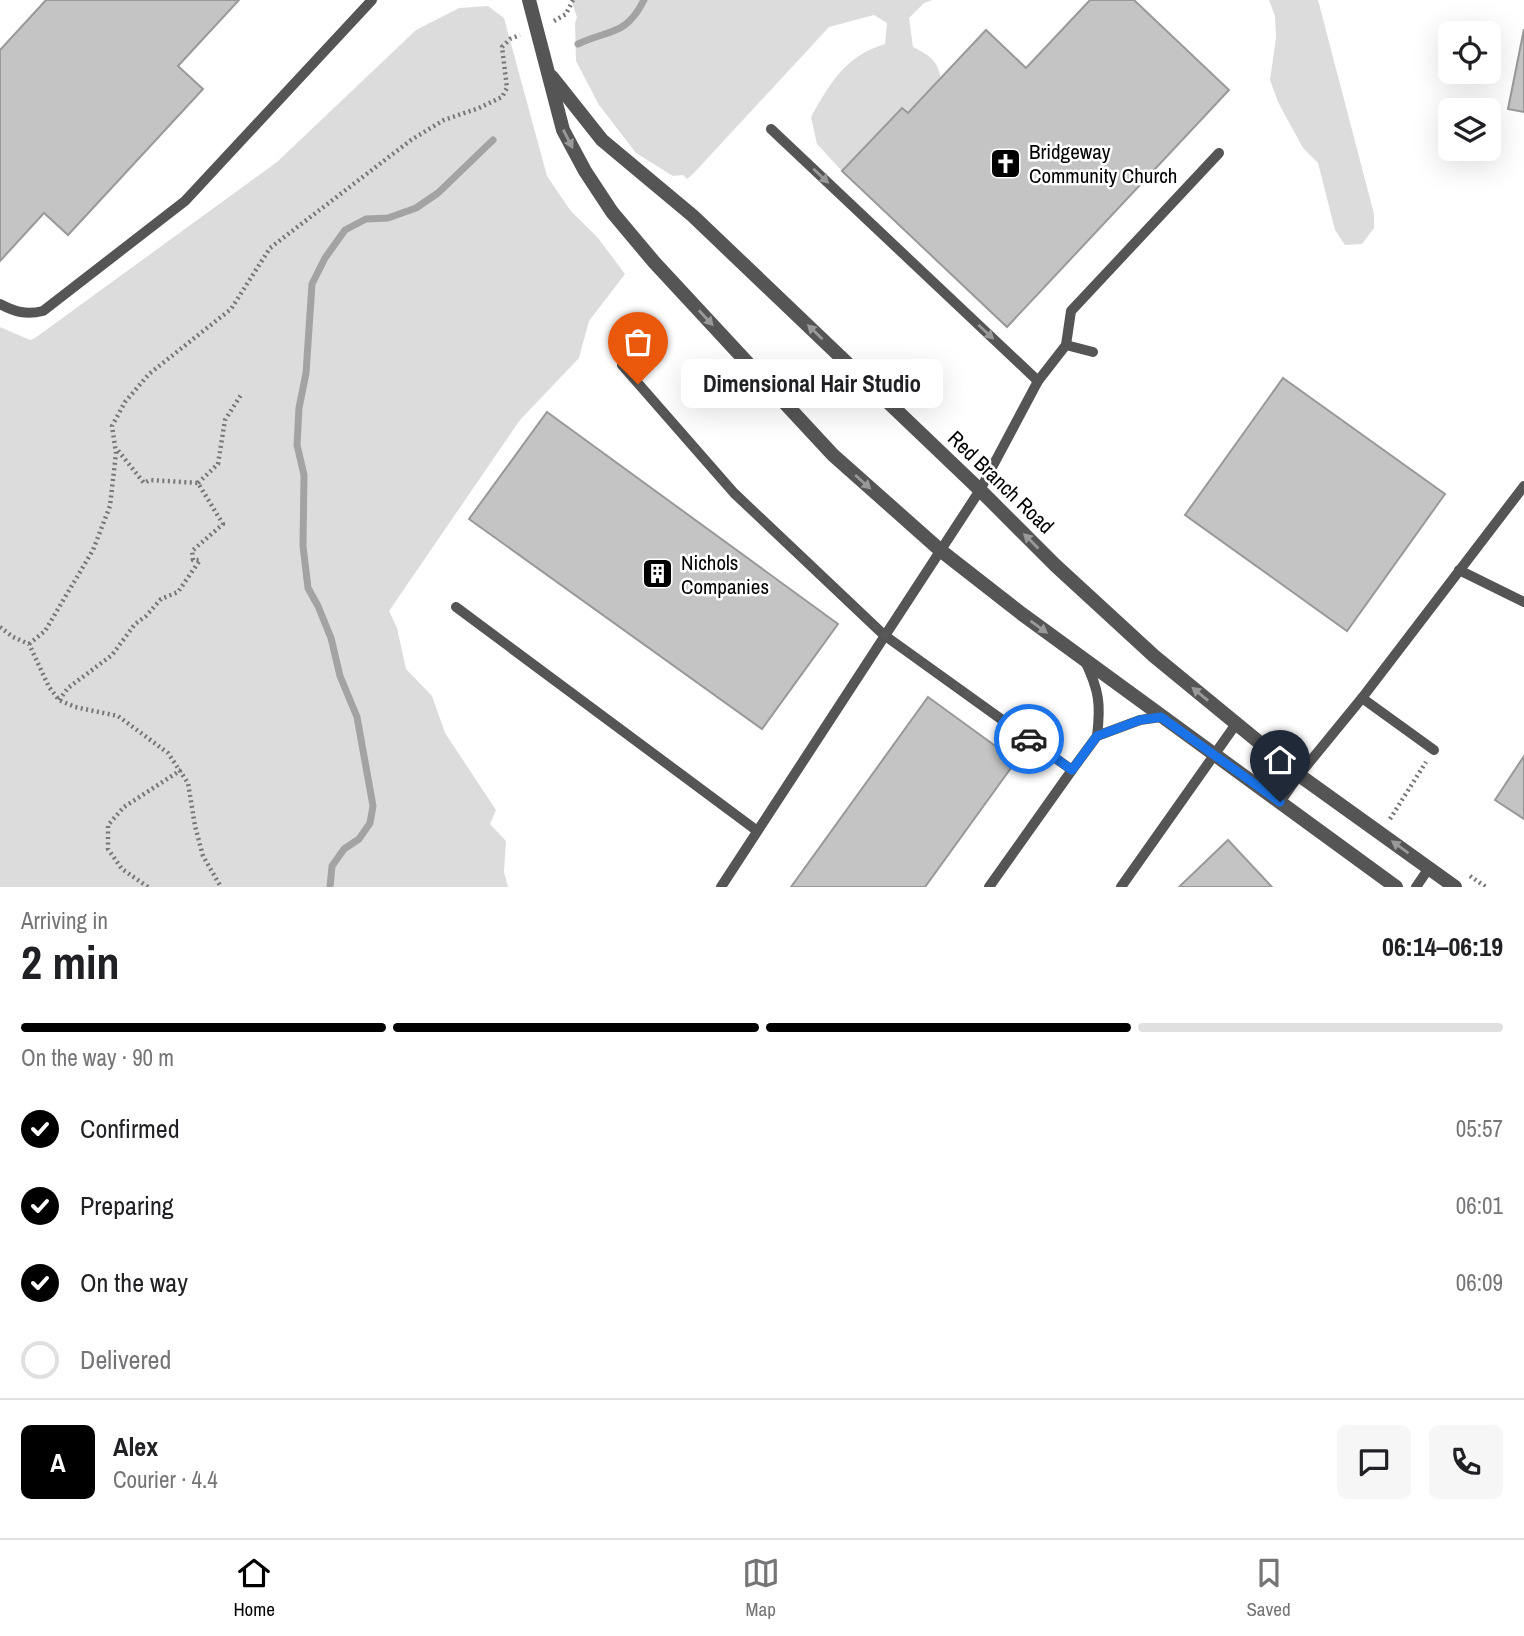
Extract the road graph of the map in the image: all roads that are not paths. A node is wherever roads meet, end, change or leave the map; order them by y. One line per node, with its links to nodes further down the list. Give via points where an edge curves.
1 (372, 0): 6 (lane, via 185,201 43,311 22,313)
2 (529, 0): 3 (street, Red Branch Road)
3 (549, 73): 12 (street, Red Branch Road, one-way to 3, via 693,216 602,140); 13 (street, Red Branch Road, one-way to 13, via 563,130 612,212 833,455)
4 (771, 129): 10 (lane, one-way to 10)
5 (1219, 153): 7 (lane, via 1071,311)
6 (0, 304)
7 (1066, 345): 8 (lane); 10 (lane)
8 (1093, 352)
9 (622, 365): 17 (lane, via 734,494)
10 (1038, 381): 12 (lane)
11 (1524, 486): 14 (lane)
12 (980, 490): 13 (lane); 21 (street, Red Branch Road, one-way to 12, via 1154,656)
13 (940, 551): 17 (lane); 18 (street, Red Branch Road, one-way to 18)
14 (1459, 569): 15 (lane); 19 (lane)
15 (1524, 601)
16 (456, 607): 28 (lane)
17 (884, 635): 25 (lane); 28 (lane)
18 (1084, 661): 20 (street, Red Branch Road); 22 (lane, via 1099,696)
19 (1362, 698): 23 (lane); 26 (lane)
20 (1161, 717): 22 (lane); 24 (street, Red Branch Road)
21 (1236, 724): 24 (lane); 26 (street, Red Branch Road)
22 (1097, 736): 25 (lane)
23 (1434, 750)
24 (1215, 756): 27 (street, Red Branch Road); 32 (lane)
25 (1072, 770): 31 (lane)
26 (1299, 775): 27 (lane); 29 (street, Red Branch Road, one-way to 26)
27 (1280, 802): 33 (street, Red Branch Road)
28 (756, 830): 30 (lane)
29 (1429, 868): 34 (lane); 35 (street, Red Branch Road)
30 (721, 887)
31 (989, 887)
32 (1121, 887)
33 (1396, 887)
34 (1416, 887)
35 (1455, 887)

